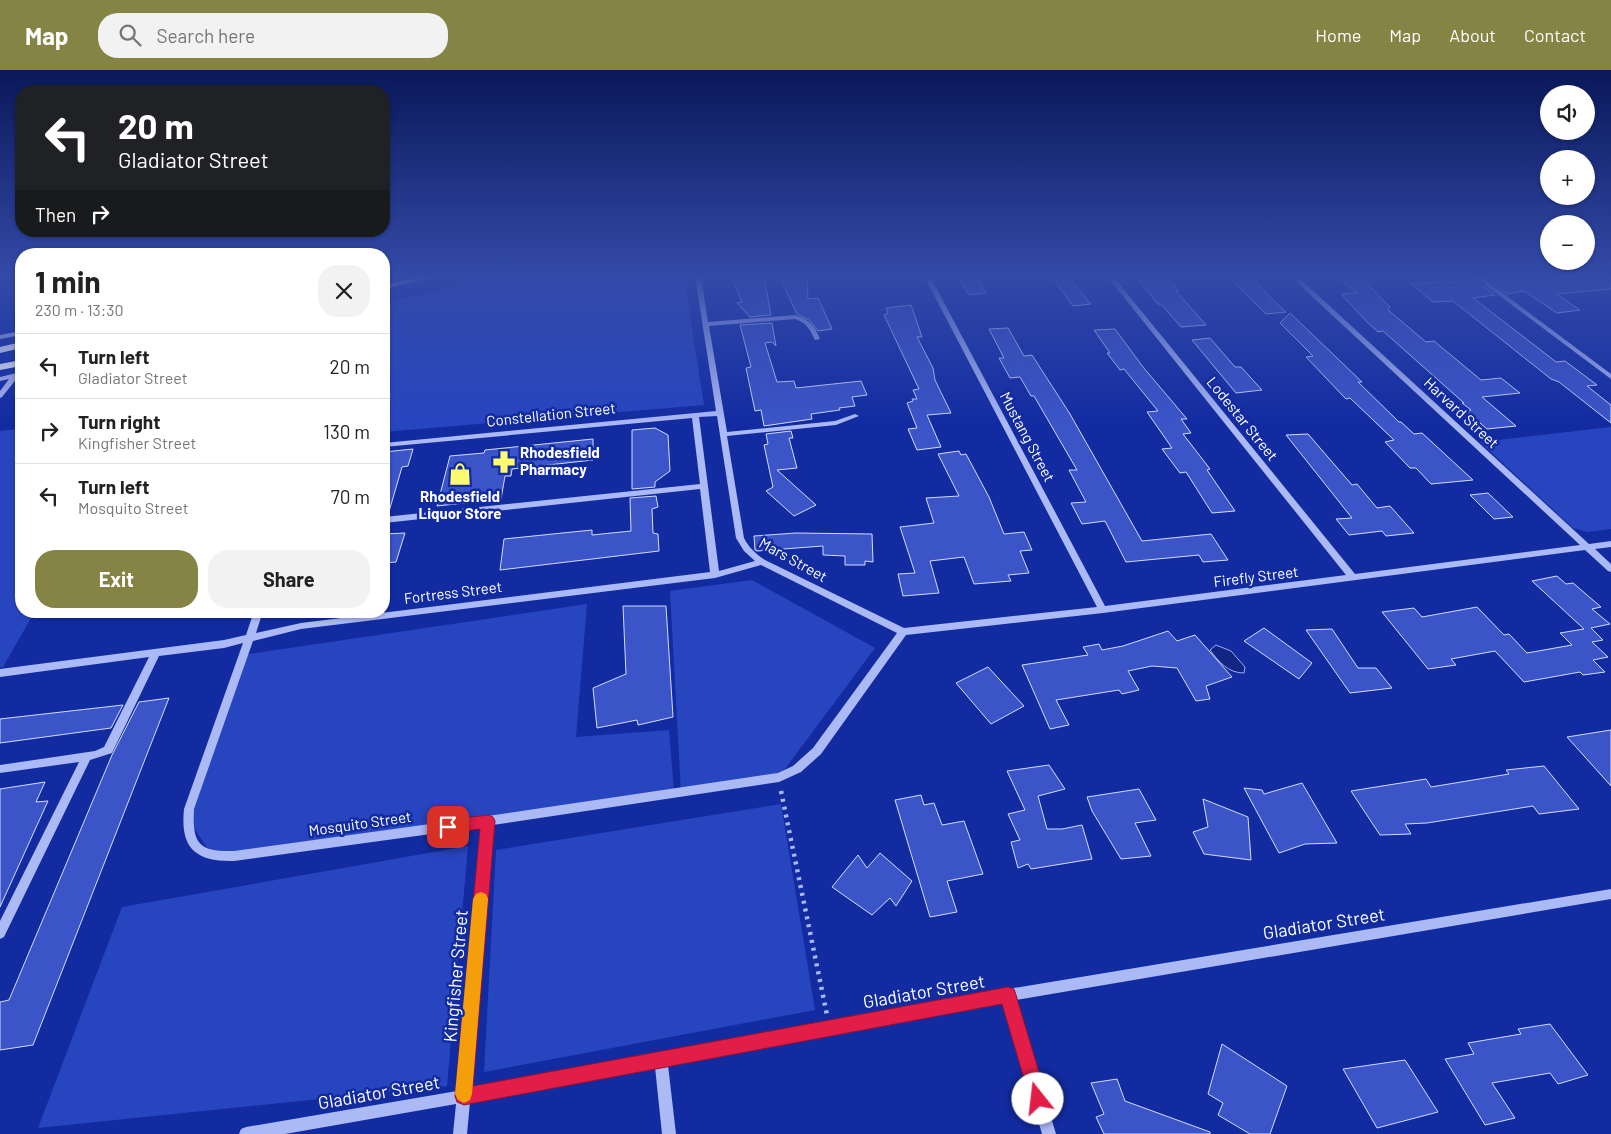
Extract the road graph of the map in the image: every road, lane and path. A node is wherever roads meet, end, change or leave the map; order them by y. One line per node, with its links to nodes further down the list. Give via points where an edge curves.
1 (706, 326): 19 (street, Mars Street)
2 (812, 326): 9 (street)
3 (953, 326): 32 (street, Mustang Street)
4 (1150, 326): 31 (street, Lodestar Street)
5 (1347, 326): 27 (street, Harvard Street)
6 (1542, 326): 15 (street)
7 (15, 334): 8 (street)
8 (0, 337)
9 (816, 339)
10 (15, 346): 11 (main road)
11 (0, 350)
12 (15, 364): 13 (main road)
13 (0, 367)
14 (15, 376): 17 (street)
15 (1611, 377)
16 (15, 378): 18 (street)
17 (0, 379)
18 (0, 396)
19 (721, 413): 20 (street, Constellation Street); 22 (street, Mars Street)
20 (695, 415): 23 (street, Constellation Street); 24 (street)
21 (855, 416): 22 (street, via 836,423)
22 (724, 434): 28 (street, Mars Street, via 740,538 750,554)
23 (390, 444)
24 (704, 486): 25 (street); 30 (street)
25 (390, 519)
26 (1611, 544): 27 (street, Firefly Street)
27 (1588, 547): 29 (street, Harvard Street); 31 (street, Firefly Street)
28 (762, 562): 30 (street, Fortress Street); 36 (street, Mars Street)
29 (1611, 570)
30 (715, 575): 33 (street, Fortress Street)
31 (1352, 578): 32 (street, Firefly Street)
32 (1103, 610): 36 (street, Firefly Street)
33 (390, 615)
34 (256, 618): 37 (street, Mosquito Street)
35 (366, 618): 37 (street, Fortress Street, via 301,626)
36 (903, 632): 42 (street, via 817,751 797,769)
37 (249, 639): 38 (street, Fortress Street); 43 (street, Mosquito Street, via 189,809 186,825 190,840 200,851 208,856 234,856)
38 (155, 654): 39 (street, Fortress Street); 40 (street, via 108,750)
39 (0, 673)
40 (87, 756): 41 (street); 45 (street)
41 (0, 769)
42 (779, 777): 43 (street, Mosquito Street); 47 (path)
43 (488, 821): 49 (street, Kingfisher Street)
44 (1611, 894): 46 (street, Gladiator Street)
45 (0, 933)
46 (1008, 995): 47 (street, Gladiator Street); 53 (street)
47 (830, 1028): 48 (street, Gladiator Street)
48 (662, 1059): 49 (street, Gladiator Street); 52 (street)
49 (464, 1096): 50 (street, Gladiator Street); 51 (street, Kingfisher Street)
50 (246, 1134)
51 (460, 1134)
52 (669, 1134)
53 (1048, 1134)

